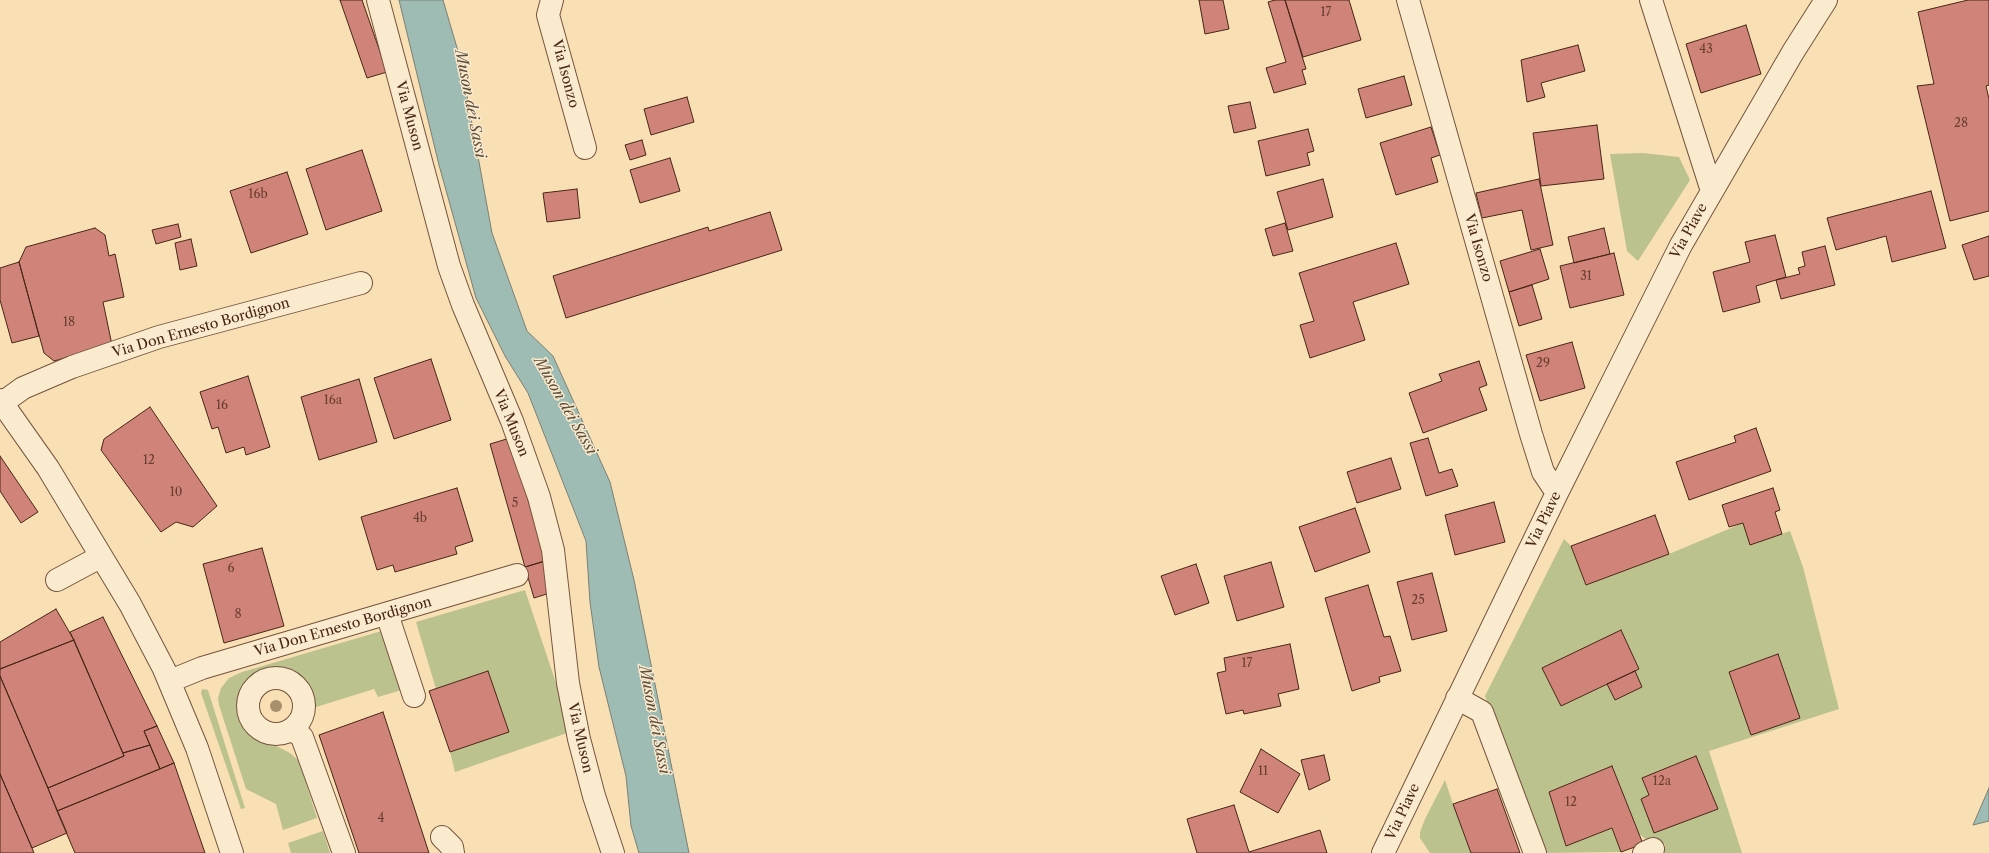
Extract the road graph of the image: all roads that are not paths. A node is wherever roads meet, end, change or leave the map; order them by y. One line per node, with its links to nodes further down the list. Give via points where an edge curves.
1 (378, 0): 21 (street, Via Muson, via 449,266 512,421 539,497 553,550 568,683 579,739)
2 (552, 0): 6 (street, Via Isonzo, via 548,15)
3 (1408, 0): 10 (street, Via Isonzo, via 1536,449 1543,472)
4 (1652, 0): 7 (street, Via Piave)
5 (1826, 0): 7 (street, Via Piave, via 1792,52)
6 (585, 148)
7 (1712, 192): 10 (street, Via Piave, via 1681,245)
8 (361, 283): 9 (street, Via Don Ernesto Bordignon, via 159,337 72,367 23,388)
9 (1, 402): 11 (street, Via Don Ernesto Bordignon, via 48,468)
10 (1557, 493): 17 (street, Via Piave)
11 (100, 557): 13 (street); 15 (street, Via Don Ernesto Bordignon, via 130,604)
12 (517, 575): 14 (street, Via Don Ernesto Bordignon)
13 (57, 580)
14 (387, 614): 15 (street, Via Don Ernesto Bordignon, via 202,668); 16 (street)
15 (170, 681): 19 (street, Via Don Ernesto Bordignon, via 197,748)
16 (414, 696)
17 (1457, 698): 22 (street, Via Piave); 23 (street, via 1482,712)
18 (292, 729): 20 (street, via 302,737)
19 (232, 853)
20 (344, 853)
21 (613, 853)
22 (1383, 853)
23 (1535, 853)

